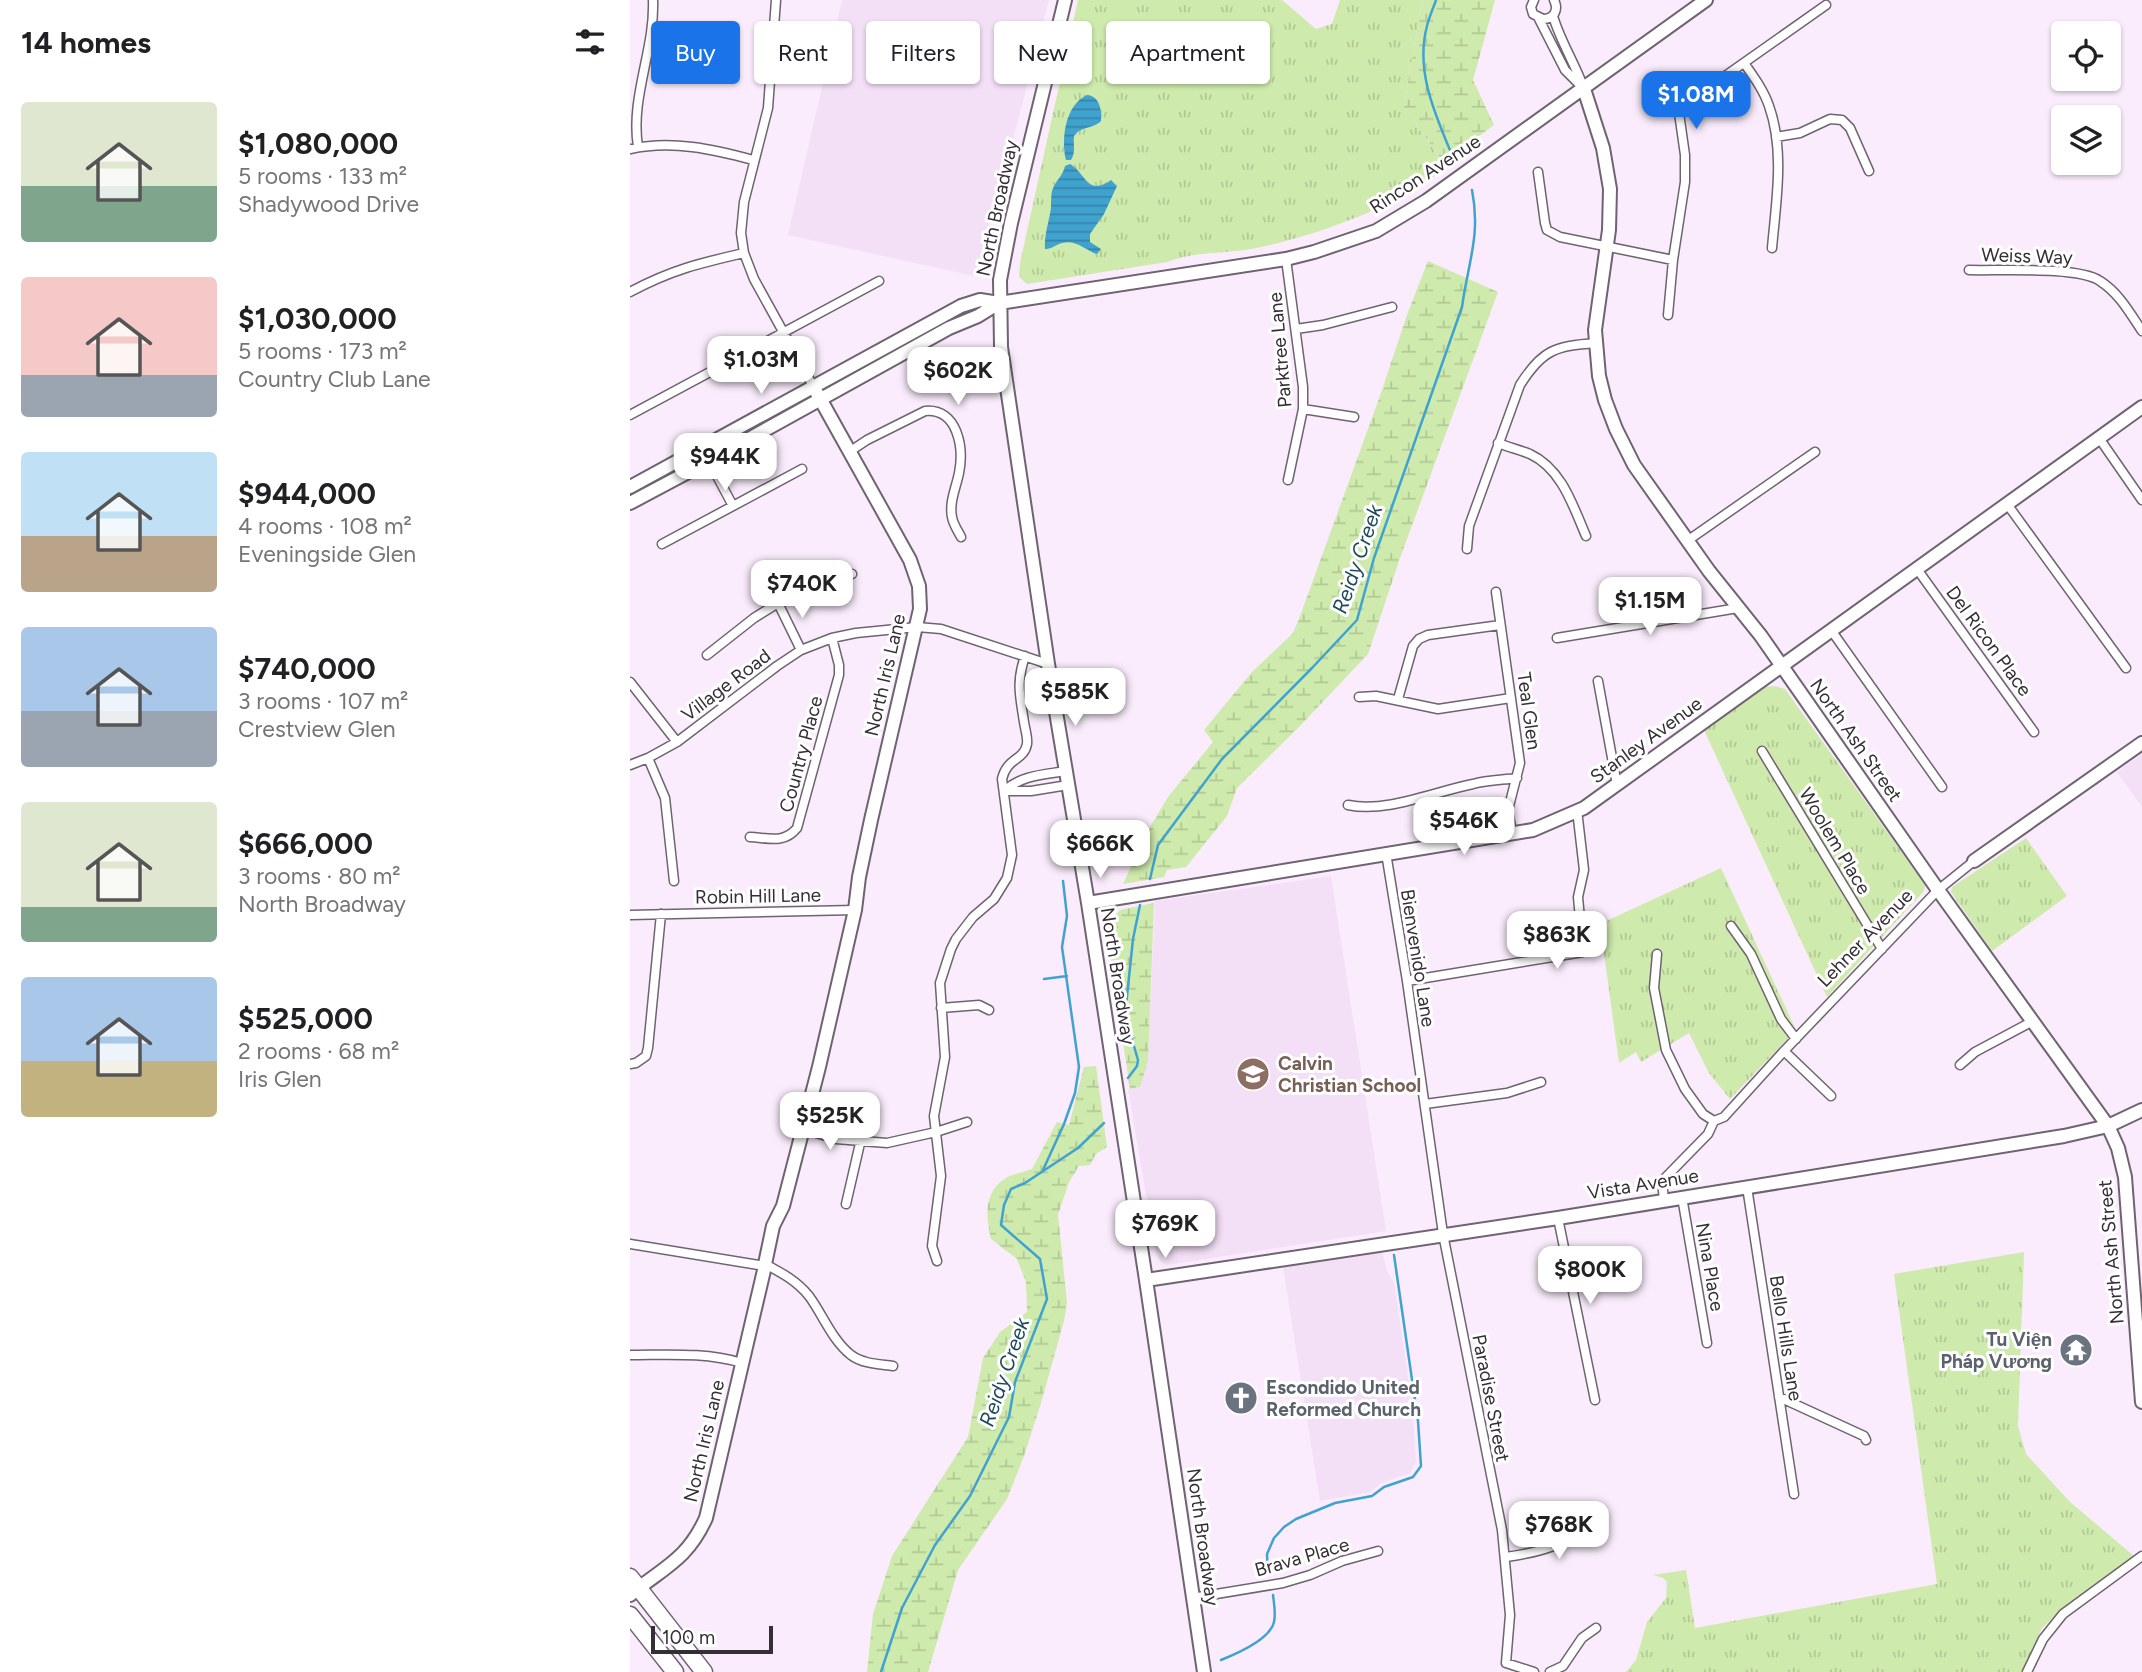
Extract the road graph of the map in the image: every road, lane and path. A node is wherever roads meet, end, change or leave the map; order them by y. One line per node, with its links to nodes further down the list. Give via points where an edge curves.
1 (653, 0): 13 (street, via 654,16 635,97)
2 (776, 0): 14 (street, North Iris Lane, via 768,108)
3 (1065, 0): 25 (main road, North Broadway, via 1011,223)
4 (1534, 0): 9 (street, via 1532,10)
5 (1554, 0): 8 (street)
6 (1706, 0): 11 (main road, Rincon Avenue)
7 (1826, 5): 10 (street)
8 (1553, 16): 9 (street); 11 (street)
9 (1539, 19): 11 (street, via 1565,70)
10 (1744, 63): 12 (street, via 1769,105); 21 (street, via 1679,113 1685,182)
11 (1584, 89): 17 (main road, North Ash Street, via 1603,148 1610,189); 20 (main road, Rincon Avenue, via 1426,201 1376,230)
12 (1776, 137): 15 (street, via 1842,120); 18 (street, via 1778,182)
13 (634, 148): 14 (street, via 678,145)
14 (753, 160): 19 (street, North Iris Lane, via 740,222)
15 (1870, 171)
16 (1538, 172): 17 (street, via 1547,230)
17 (1606, 246): 21 (street); 31 (main road, North Ash Street)
18 (1772, 248)
19 (744, 253): 24 (street, via 697,263); 30 (street, North Iris Lane)
20 (1286, 259): 25 (main road, Rincon Avenue); 28 (street, Parktree Lane)
21 (1673, 260): 27 (street)
22 (1969, 270): 29 (street, Weiss Way, via 2075,272 2098,279 2117,295)
23 (879, 281): 30 (street)
24 (630, 292)
25 (999, 303): 32 (main road, via 980,300 961,306); 33 (main road); 69 (main road, North Broadway, via 1001,347)
26 (1392, 307): 28 (street)
27 (1668, 315)
28 (1296, 329): 35 (street, Parktree Lane)
29 (2142, 331)
30 (784, 333): 32 (street, North Iris Lane); 36 (street)
31 (1596, 343): 39 (street, via 1552,351 1532,365); 53 (main road, North Ash Street, via 1602,388 1616,429 1634,465)
32 (813, 386): 33 (main road, North Iris Lane); 40 (main road)
33 (821, 399): 41 (main road, North Iris Lane); 43 (main road)
34 (2142, 407): 38 (main road, Stanley Avenue)
35 (1303, 409): 37 (street); 45 (street, Parktree Lane)
36 (630, 415)
37 (1354, 417)
38 (2099, 438): 47 (street); 49 (main road, Stanley Avenue)
39 (1498, 443): 51 (street, via 1531,455 1557,476); 55 (street, via 1469,526)
40 (702, 448): 43 (street); 46 (main road)
41 (849, 452): 52 (street, via 925,411 946,415 959,441 960,471 951,504); 62 (main road, North Iris Lane, via 909,559 919,586)
42 (1815, 452): 53 (street)
43 (709, 461): 48 (main road); 50 (street)
44 (802, 469): 50 (street)
45 (1288, 480)
46 (630, 487)
47 (2142, 500)
48 (630, 503)
49 (2007, 504): 56 (main road, Stanley Avenue); 71 (street)
50 (733, 506): 54 (street)
51 (1586, 536)
52 (961, 537)
53 (1687, 541): 60 (main road, North Ash Street)
54 (662, 544)
55 (1467, 549)
56 (1917, 569): 63 (main road, Stanley Avenue); 77 (street, Del Ricon Place)
57 (852, 574): 59 (street)
58 (1496, 592): 61 (street, Teal Glen)
59 (778, 603): 66 (street); 67 (street)
60 (1738, 608): 65 (street); 70 (main road, North Ash Street)
61 (1500, 625): 75 (street, Teal Glen); 76 (street, via 1419,639)
62 (917, 628): 64 (street, Village Road); 68 (street, Village Road, via 941,629); 98 (main road, North Iris Lane, via 871,820)
63 (1832, 630): 70 (main road, Stanley Avenue); 87 (street)
64 (832, 638): 66 (street, Village Road); 92 (street, Country Place, via 839,675 797,828 779,839)
65 (1557, 638)
66 (801, 650): 78 (street, Village Road)
67 (707, 655)
68 (1025, 656): 69 (street, Village Road); 88 (street, via 1018,682 1027,742 1023,755 1004,770)
69 (1048, 664): 83 (main road, North Broadway)
70 (1781, 666): 86 (main road, Stanley Avenue); 96 (main road, North Ash Street)
71 (2126, 668)
72 (1598, 681): 86 (street)
73 (630, 682): 78 (street)
74 (1359, 697): 76 (street)
75 (1511, 698): 76 (street, via 1438,709); 84 (street, Teal Glen, via 1520,762)
76 (1398, 699)
77 (2034, 732)
78 (677, 742): 81 (street, Village Road)
79 (2142, 743): 94 (main road, Lehner Avenue)
80 (1762, 751): 102 (street, Woolem Place)
81 (649, 758): 82 (street, Village Road); 95 (street, via 665,798)
82 (630, 765)
83 (1066, 771): 85 (main road, North Broadway); 88 (street, via 1030,776)
84 (1517, 778): 89 (street, via 1476,783 1380,807); 91 (street, Teal Glen, via 1508,810)
85 (1068, 785): 88 (street, via 1031,792); 97 (main road, North Broadway)
86 (1617, 785): 90 (main road, Stanley Avenue)
87 (1942, 788)
88 (1004, 791): 105 (street, via 1011,865 1001,890 965,926 951,949 940,982)
89 (1348, 805)
90 (1577, 810): 91 (main road, Stanley Avenue, via 1534,830); 104 (street, via 1584,870 1578,897 1583,951)
91 (1511, 833): 93 (main road, Stanley Avenue)
92 (750, 838)
93 (1386, 853): 97 (main road, Stanley Avenue); 104 (street, Bienvenido Lane)
94 (1974, 861): 96 (street, Lehner Avenue)
95 (674, 881)
96 (1938, 890): 102 (street, Lehner Avenue); 107 (main road, North Ash Street)
97 (1088, 903): 131 (main road, North Broadway)
98 (855, 910): 99 (street, Robin Hill Lane); 118 (main road, North Iris Lane)
99 (661, 914): 100 (street, Robin Hill Lane); 110 (street, via 648,1048 646,1056)
100 (630, 915)
101 (1731, 926): 108 (street)
102 (1882, 948): 108 (street, Lehner Avenue)
103 (1657, 954): 116 (street, via 1654,988 1666,1050 1685,1089)
104 (1407, 981): 114 (street, Bienvenido Lane)
105 (941, 1008): 106 (street, via 979,1005); 120 (street, via 945,1057 935,1104)
106 (989, 1010)
107 (2033, 1021): 111 (street); 119 (main road, North Ash Street)
108 (1796, 1039): 109 (street, Lehner Avenue)
109 (1784, 1051): 113 (street); 116 (street, Lehner Avenue, via 1724,1117)
110 (630, 1064)
111 (1960, 1065)
112 (1541, 1082): 114 (street, via 1507,1093)
113 (1831, 1096)
114 (1425, 1104): 127 (street, Bienvenido Lane)
115 (2142, 1110): 119 (main road, Vista Avenue)
116 (1714, 1121): 124 (street, Lehner Avenue, via 1708,1134 1662,1181)
117 (967, 1122): 120 (street)
118 (804, 1124): 121 (street, via 836,1139); 130 (main road, North Iris Lane)
119 (2108, 1126): 122 (main road, Vista Avenue); 138 (main road, North Ash Street, via 2126,1177)
120 (936, 1132): 121 (street, via 887,1143); 129 (street, via 941,1176 932,1246)
121 (861, 1139): 125 (street)
122 (1747, 1187): 123 (main road, Vista Avenue); 136 (street, Bello Hills Lane)
123 (1682, 1197): 124 (main road, Vista Avenue); 132 (street, Nina Place)
124 (1664, 1200): 126 (main road, Vista Avenue)
125 (846, 1203)
126 (1558, 1218): 127 (main road, Vista Avenue); 137 (street)
127 (1443, 1234): 131 (main road, Vista Avenue); 144 (street, Paradise Street)
128 (630, 1244): 130 (street)
129 (937, 1261)
130 (765, 1265): 134 (main road, North Iris Lane); 135 (street, via 791,1278 809,1296 851,1355)
131 (1146, 1280): 146 (main road, North Broadway)
132 (1707, 1343)
133 (630, 1355): 134 (street, via 699,1354)
134 (742, 1363): 145 (main road, North Iris Lane, via 709,1509 698,1536 681,1556)
135 (893, 1366)
136 (1779, 1397): 139 (street); 140 (street, Bello Hills Lane)
137 (1595, 1400)
138 (2142, 1402)
139 (1866, 1440)
140 (1794, 1494)
141 (1593, 1522): 144 (street, via 1553,1548)
142 (1378, 1551): 146 (street, Brava Place, via 1283,1583)
143 (2142, 1556): 154 (street, via 2063,1614)
144 (1506, 1557): 152 (street, Paradise Street, via 1510,1615 1506,1663)
145 (633, 1586): 150 (highway)
146 (1192, 1598): 151 (main road, North Broadway)
147 (630, 1615): 149 (highway)
148 (1596, 1628): 153 (street, via 1582,1638 1563,1666)
149 (675, 1672)
150 (704, 1672)
151 (1204, 1672)
152 (1534, 1672)
153 (1550, 1672)
154 (2026, 1672)

